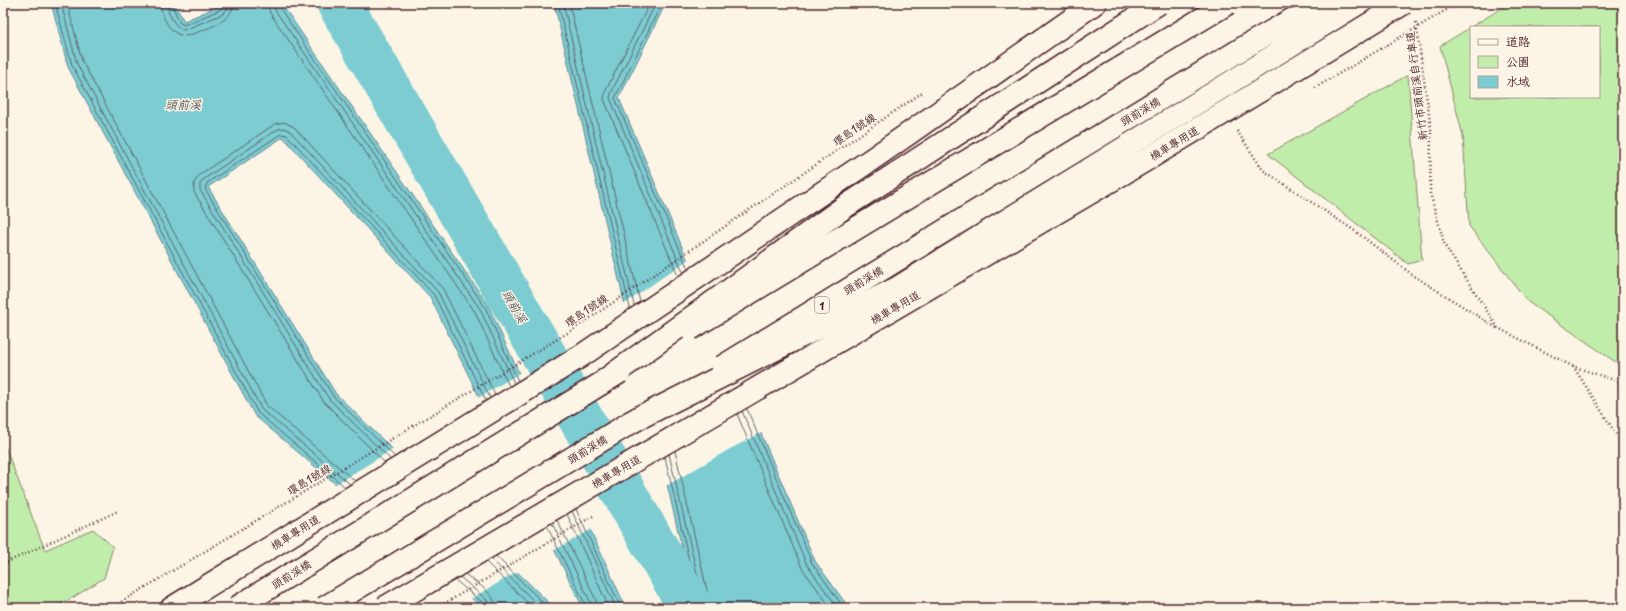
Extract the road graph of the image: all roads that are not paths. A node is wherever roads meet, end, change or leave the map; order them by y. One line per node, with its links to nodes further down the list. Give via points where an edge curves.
1 (1095, 3): 9 (main road, 機車專用道, via 878,155 581,356)
2 (1159, 3): 7 (main road, bridge, via 843,208)
3 (1228, 3): 7 (main road, 頭前溪橋, bridge)
4 (1321, 3): 8 (main road, 頭前溪橋 / 1, bridge)
5 (1359, 3): 8 (main road, bridge, via 897,288)
6 (1410, 11): 12 (main road, 機車專用道, bridge, via 1151,157)
7 (604, 381): 10 (main road, 頭前溪橋, bridge)
8 (629, 423): 11 (main road, 頭前溪橋 / 1, bridge)
9 (172, 608)
10 (236, 608)
11 (324, 608)
12 (384, 608)

